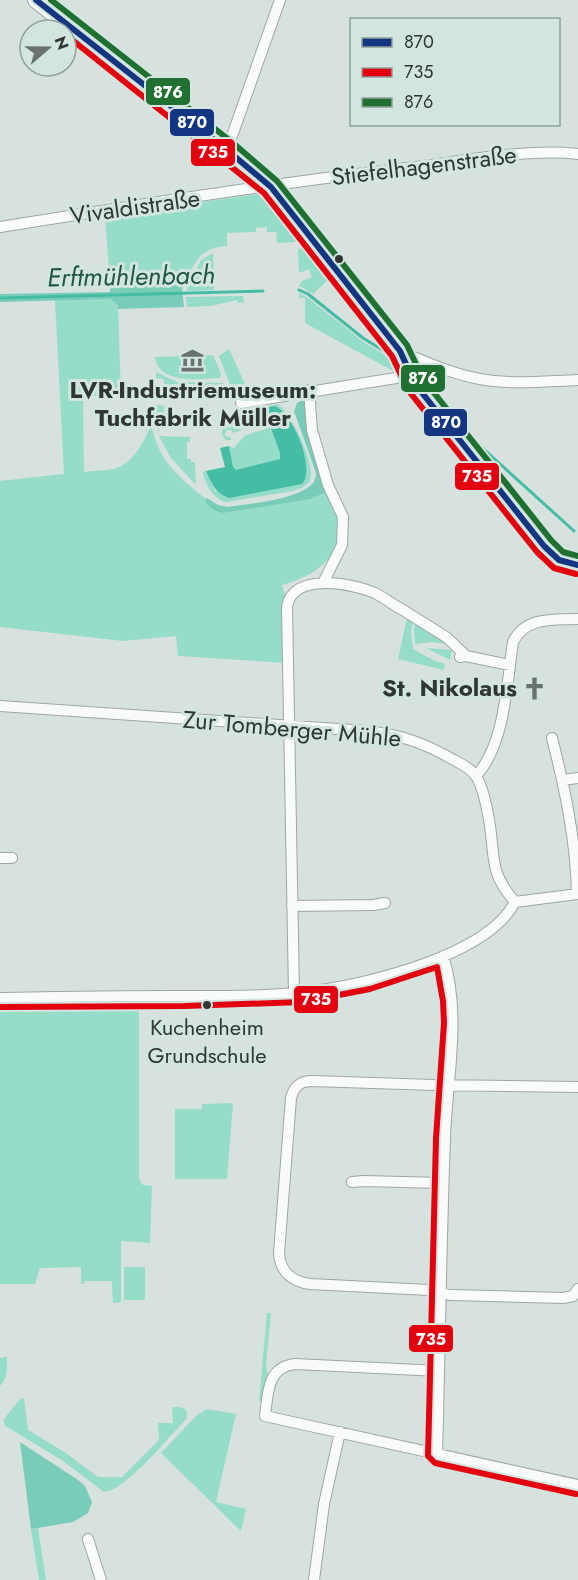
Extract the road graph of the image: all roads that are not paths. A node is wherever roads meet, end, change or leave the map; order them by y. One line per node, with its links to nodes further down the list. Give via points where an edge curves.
1 (36, 0): 3 (street)
2 (280, 0): 3 (street)
3 (227, 150): 5 (street)
4 (577, 150): 5 (street, Stiefelhagenstraße, via 303,180)
5 (271, 187): 6 (street, Vivaldistraße); 7 (street)
6 (0, 227)
7 (404, 360): 8 (street, via 478,379); 9 (street, via 396,378); 11 (street, via 415,384 544,546 564,563)
8 (578, 380)
9 (309, 390): 10 (street); 12 (street, via 312,430 328,485 343,518 342,545)
10 (241, 403)
11 (578, 565)
12 (323, 583): 14 (street, via 373,592 447,638 463,657); 16 (street, via 297,589 288,600)
13 (578, 619): 14 (street, via 540,621 522,628 513,642)
14 (510, 666): 18 (street, via 501,718 485,766)
15 (0, 706): 16 (street, Zur Tomberger Mühle)
16 (290, 727): 18 (street, Zur Tomberger Mühle, via 401,736 429,746); 24 (street)
17 (552, 738): 20 (street)
18 (476, 776): 22 (street, via 489,821 496,873)
19 (578, 778): 20 (street)
20 (563, 780): 21 (street)
21 (577, 894): 22 (street)
22 (515, 902): 25 (street, via 506,917 488,932)
23 (385, 903): 24 (street)
24 (292, 906): 26 (street)
25 (443, 956): 26 (street, via 367,980); 28 (street, via 453,996)
26 (294, 993): 27 (street)
27 (0, 998)
28 (448, 1085): 29 (street); 31 (street); 32 (street, via 308,1081 296,1086 291,1098 279,1247 284,1270 299,1282)
29 (578, 1087)
30 (352, 1182): 31 (street)
31 (443, 1183): 32 (street)
32 (441, 1292): 33 (street, via 552,1298); 34 (street)
33 (575, 1292)
34 (439, 1371): 35 (street, via 291,1364 271,1379 265,1416); 36 (street)
35 (340, 1432): 36 (street); 40 (street, via 324,1504)
36 (437, 1454): 37 (street)
37 (578, 1485)
38 (87, 1539): 39 (street)
39 (101, 1580)
40 (314, 1580)

